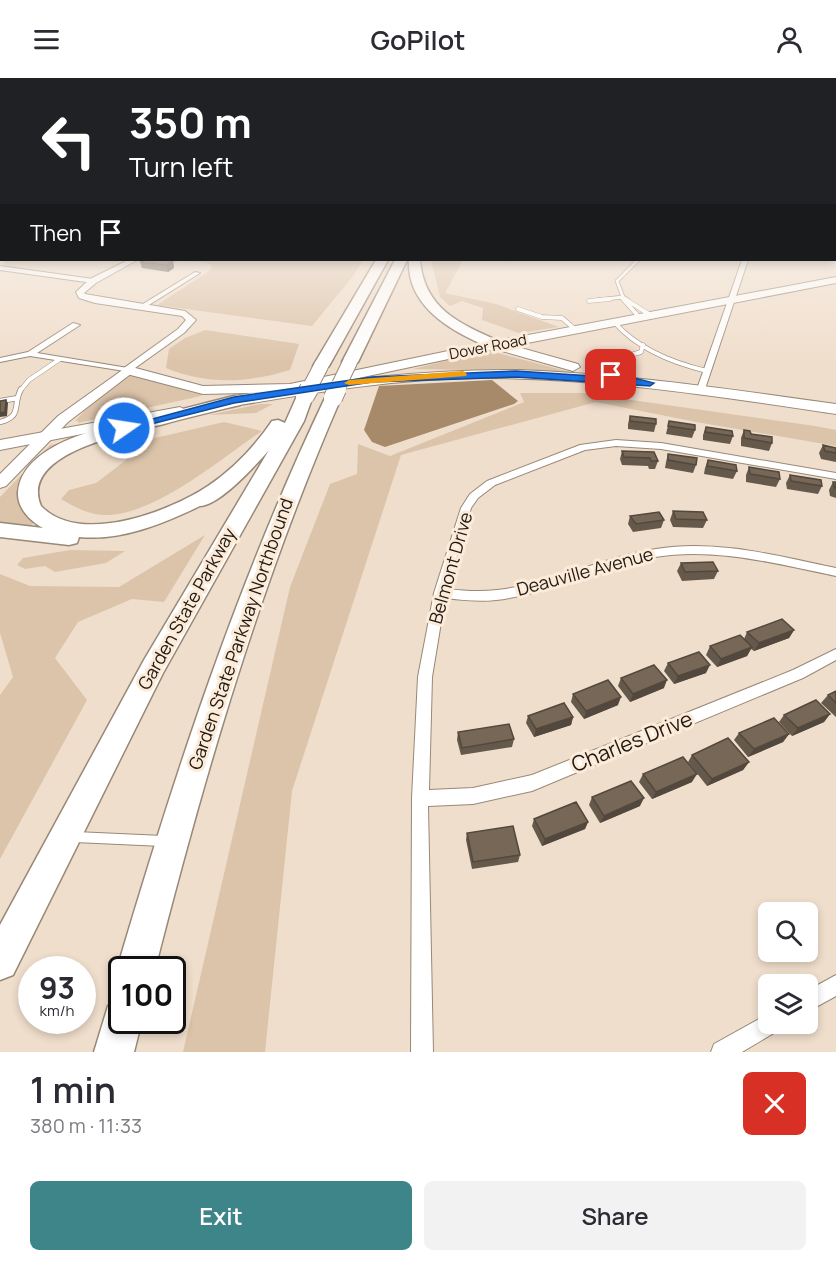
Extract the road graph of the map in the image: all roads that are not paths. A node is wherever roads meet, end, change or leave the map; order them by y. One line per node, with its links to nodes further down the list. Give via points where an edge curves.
1 (32, 272): 10 (street)
2 (109, 272): 10 (street)
3 (375, 272): 31 (highway, Garden State Parkway, bridge, via 321,366)
4 (395, 272): 48 (highway, Garden State Parkway Northbound, bridge, via 282,512 252,591)
5 (416, 272): 21 (highway, via 418,287 432,308)
6 (626, 272): 11 (lane, via 617,282)
7 (741, 272): 13 (street)
8 (196, 273): 14 (street)
9 (836, 280): 13 (main road, Dover Road)
10 (93, 281): 14 (street, via 80,292 82,296)
11 (623, 297): 12 (lane); 16 (lane); 17 (lane)
12 (589, 301)
13 (731, 301): 16 (main road, Dover Road); 28 (street)
14 (142, 307): 27 (street, via 185,314 191,320)
15 (518, 309): 20 (lane, via 562,318)
16 (653, 316): 17 (main road, Dover Road)
17 (640, 318): 18 (main road, Dover Road)
18 (615, 323): 20 (main road, Dover Road); 22 (lane, via 629,339)
19 (76, 324): 23 (street)
20 (576, 330): 21 (main road, Dover Road)
21 (496, 345): 29 (highway, via 572,367); 31 (main road, Dover Road)
22 (643, 345): 24 (lane, via 641,352); 28 (lane, via 678,364)
23 (30, 354): 25 (street); 26 (street)
24 (624, 357)
25 (60, 359): 27 (street); 32 (lane, via 30,378)
26 (0, 360)
27 (128, 370): 31 (main road, via 203,390); 37 (main road, via 81,403)
28 (708, 370): 30 (street)
29 (650, 383): 30 (highway); 33 (highway, via 516,374 430,375)
30 (701, 389): 35 (highway)
31 (299, 392): 33 (main road, Dover Road); 41 (highway, via 255,455); 47 (highway, Garden State Parkway, via 295,421 153,667)
32 (18, 398): 34 (lane); 36 (lane, via 16,414)
33 (234, 400): 37 (main road, Dover Road); 41 (highway, via 73,444 40,468 28,493 32,510 49,523 96,531 151,520)
34 (0, 401)
35 (836, 409)
36 (0, 422)
37 (47, 436): 38 (main road, Dover Road); 40 (main road)
38 (0, 445)
39 (836, 476): 44 (street, Belmont Drive, via 640,444 583,447 491,483 474,496 466,508)
40 (0, 483)
41 (212, 492): 42 (highway, via 177,516 131,534 81,538)
42 (0, 530)
43 (836, 572): 44 (street, Deauville Avenue, via 726,550 686,549 632,556 503,594 472,597)
44 (440, 593): 46 (street, Belmont Drive, via 425,677)
45 (836, 654): 46 (street, Charles Drive, via 798,674 532,783 473,796)
46 (420, 798): 56 (street, Belmont Drive)
47 (65, 837): 48 (lane); 50 (highway, Garden State Parkway)
48 (173, 841): 49 (highway)
49 (140, 956)
50 (0, 962)
51 (836, 985): 52 (street)
52 (818, 996)
53 (758, 1031): 57 (street)
54 (119, 1034): 55 (highway)
55 (114, 1052)
56 (422, 1052)
57 (722, 1052)

